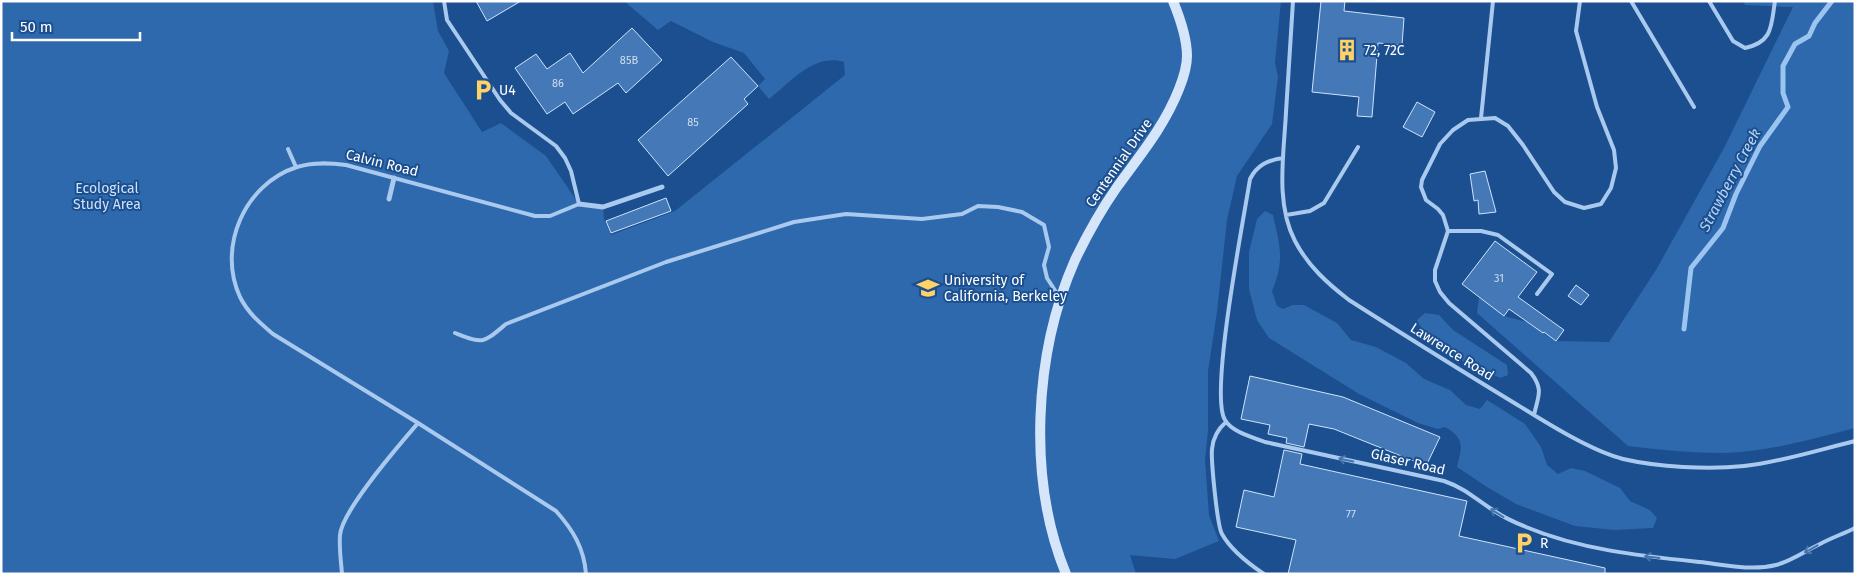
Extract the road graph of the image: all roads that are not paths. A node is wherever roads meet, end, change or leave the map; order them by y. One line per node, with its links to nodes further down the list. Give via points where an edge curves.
1 (444, 1): 18 (lane, via 447,20 500,100 511,113 556,146 566,158)
2 (1173, 1): 22 (street, Centennial Drive, via 1186,43 1184,77 1165,122 1102,209 1075,260)
3 (1293, 1): 13 (lane, Lawrence Road)
4 (1493, 1): 10 (lane)
5 (1580, 1): 10 (lane, via 1576,31 1597,107 1614,150 1616,168 1611,188 1601,204 1584,208 1565,202 1554,192 1508,126 1494,118)
6 (1631, 1): 9 (lane)
7 (1709, 1): 8 (lane, via 1734,41 1745,48 1757,46 1766,38)
8 (1775, 1)
9 (1694, 107)
10 (1481, 118): 20 (lane, via 1468,120 1453,130 1440,144 1422,180 1423,195 1443,215)
11 (1358, 147): 19 (lane, via 1324,203 1310,211)
12 (288, 149): 14 (lane)
13 (1283, 158): 19 (lane, Lawrence Road); 25 (lane, via 1261,165 1250,179 1224,345 1220,393 1221,411)
14 (296, 168): 15 (lane, Calvin Road, via 330,163); 26 (lane, Calvin Road, via 266,184 243,212 235,231 232,253 233,274 240,297 254,318 273,334)
15 (394, 178): 17 (street); 18 (lane, Calvin Road, via 535,216 550,216)
16 (662, 187): 18 (street, via 603,207)
17 (389, 199)
18 (579, 204)
19 (1286, 214): 24 (lane, Lawrence Road, via 1294,240 1308,262 1348,300)
20 (1448, 231): 21 (lane, via 1498,235 1552,274); 24 (lane, via 1435,270 1440,292 1531,373 1540,391)
21 (1537, 294)
22 (1062, 297): 23 (lane, via 1047,278 1044,266 1049,247 1044,225 1022,212 978,206 962,214 911,220 846,214 794,222 666,262 506,324 484,341); 31 (street, Centennial Drive, via 1050,340 1040,435 1052,529)
23 (454, 333)
24 (1534, 415): 27 (lane, Lawrence Road, via 1597,450 1649,464 1744,466)
25 (1226, 422): 28 (lane, Glaser Road, one-way to 25, via 1794,558 1759,567 1612,551 1527,528 1494,511 1464,489 1444,481 1265,442 1238,431); 32 (lane, via 1219,429 1212,450 1218,519 1222,533 1232,547)
26 (418, 423): 29 (lane, via 346,516 340,535); 30 (lane, Calvin Road, via 556,511 572,528 582,552)
27 (1855, 441)
28 (1855, 528)
29 (342, 574)
30 (586, 574)
31 (1066, 574)
32 (1264, 574)

